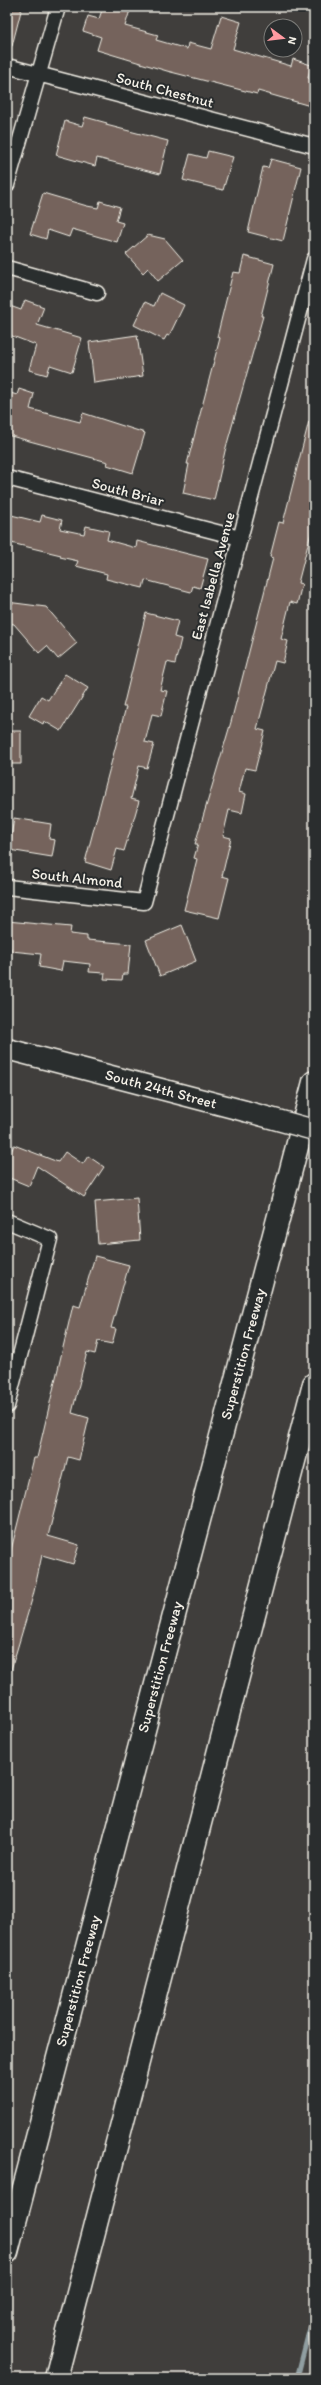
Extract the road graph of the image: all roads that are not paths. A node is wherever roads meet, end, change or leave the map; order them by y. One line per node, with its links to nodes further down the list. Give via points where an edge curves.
1 (58, 7): 3 (street)
2 (7, 66): 3 (street, South Chestnut)
3 (40, 75): 4 (street, South Chestnut); 5 (street)
4 (314, 146)
5 (7, 185)
6 (314, 259): 10 (street, East Isabella Avenue)
7 (7, 268): 8 (street)
8 (97, 294)
9 (7, 478): 10 (street, South Briar)
10 (240, 538): 12 (street, East Isabella Avenue)
11 (7, 888): 12 (street, South Almond)
12 (144, 902)
13 (7, 1049): 15 (street, South 24th Street, bridge)
14 (314, 1082): 19 (highway, Superstition Freeway)
15 (314, 1130)
16 (7, 1221): 18 (street, via 50,1239)
17 (314, 1384): 20 (highway)
18 (7, 1406)
19 (7, 2252)
20 (56, 2378)

